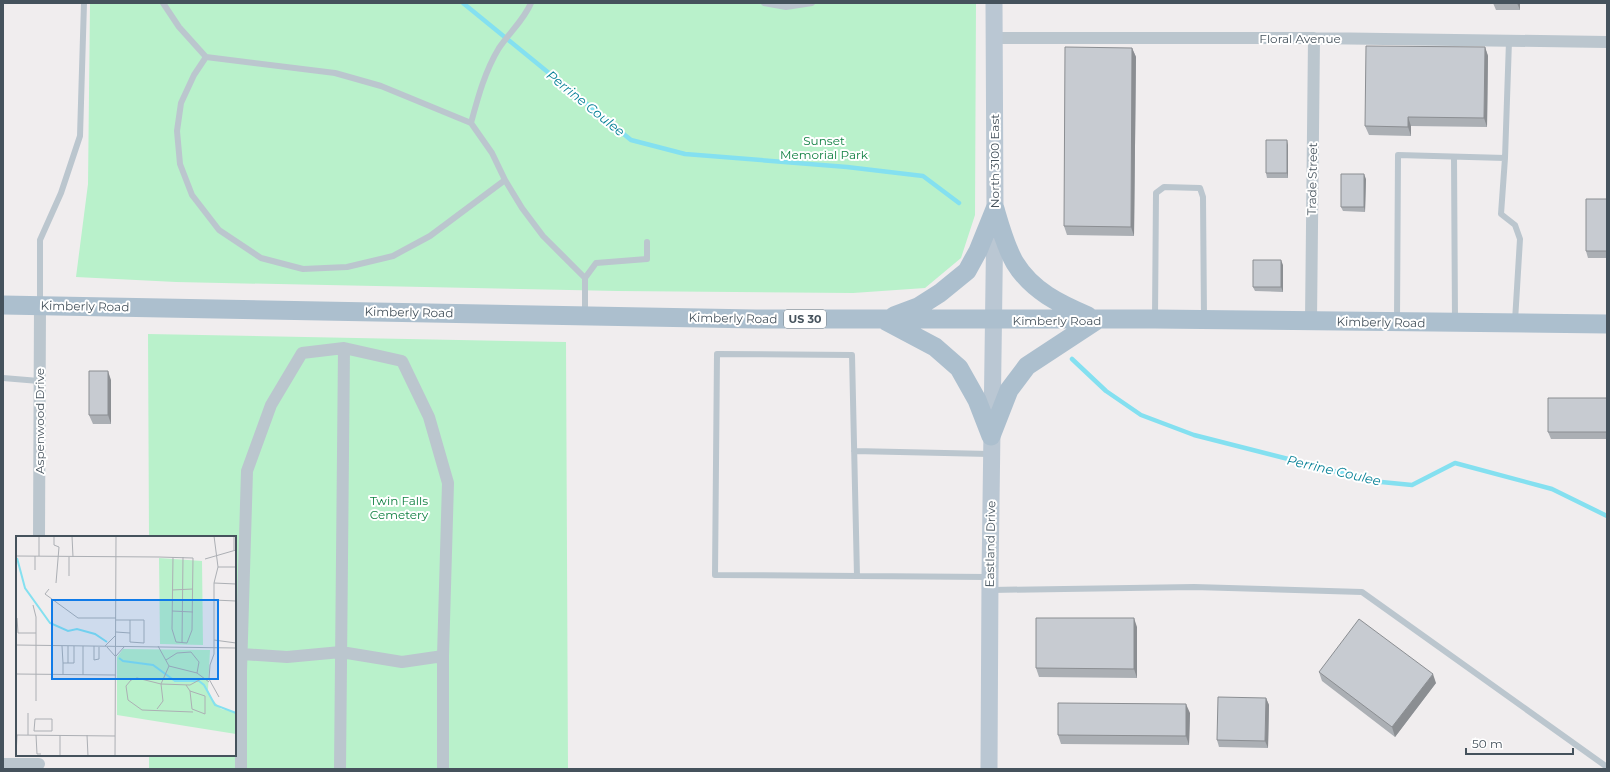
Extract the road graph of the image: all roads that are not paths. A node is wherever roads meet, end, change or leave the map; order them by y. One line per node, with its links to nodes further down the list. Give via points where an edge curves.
1 (84, 3): 20 (lane, via 80,136 61,194 40,240)
2 (163, 3): 11 (lane, via 179,27)
3 (531, 3): 12 (lane, via 516,28 499,48 484,80)
4 (764, 3): 5 (lane, via 786,7)
5 (812, 3)
6 (994, 3): 7 (main road, North 3100 East)
7 (993, 38): 8 (street, Floral Avenue); 16 (main road, North 3100 East)
8 (1314, 38): 9 (street, Floral Avenue); 27 (street, Trade Street)
9 (1509, 40): 10 (street, Floral Avenue); 14 (lane)
10 (1607, 42)
11 (206, 57): 12 (lane, via 335,73 381,86); 15 (lane, via 194,75 181,104 177,131 180,164 192,195 219,230 261,258 302,269 347,267 393,256 430,236)
12 (471, 123): 15 (lane, via 492,153)
13 (1454, 157): 14 (lane); 28 (lane, via 1398,155); 29 (lane)
14 (1505, 158): 30 (lane, via 1501,214 1515,225 1520,239)
15 (504, 180): 18 (lane, via 543,236)
16 (995, 209): 22 (main road, North 3100 East); 24 (main road, via 978,252 967,271 918,307); 25 (main road, via 1014,263 1028,280 1043,294)
17 (647, 242): 18 (lane, via 647,259 596,263)
18 (585, 278): 21 (lane)
19 (3, 305): 20 (main road, Kimberly Road / US 30)
20 (40, 305): 21 (main road, Kimberly Road / US 30); 34 (street, Aspenwood Drive)
21 (586, 315): 24 (main road, Kimberly Road / US 30)
22 (992, 319): 24 (main road, Kimberly Road / US 30); 25 (main road, Kimberly Road / US 30); 35 (main road, Eastland Drive)
23 (1155, 319): 25 (main road, Kimberly Road / US 30); 26 (main road, Kimberly Road / US 30); 26 (lane, via 1156,194 1164,187 1200,188 1204,197)
24 (883, 320): 35 (main road, via 935,347 959,368 977,400)
25 (1097, 320): 35 (main road, via 1027,366 1009,390)
26 (1204, 320): 27 (main road, Kimberly Road / US 30)
27 (1311, 321): 28 (main road, Kimberly Road / US 30)
28 (1396, 322): 29 (main road, Kimberly Road / US 30)
29 (1455, 322): 30 (main road, Kimberly Road / US 30)
30 (1515, 323): 31 (main road, Kimberly Road / US 30)
31 (1607, 324)
32 (344, 348): 40 (street); 41 (street, via 302,353 271,405 247,471); 42 (street, via 402,360 429,417 448,483)
33 (3, 378): 34 (lane)
34 (39, 381): 37 (street, Aspenwood Drive)
35 (992, 445): 36 (lane); 39 (main road, Eastland Drive)
36 (854, 450): 38 (lane); 38 (lane, via 852,355 717,354 715,575)
37 (39, 536)
38 (857, 576): 39 (lane)
39 (990, 584): 45 (lane, via 1362,592); 49 (main road, Eastland Drive)
40 (341, 652): 41 (street, via 286,657); 42 (street, via 402,662); 47 (street)
41 (242, 654): 46 (street)
42 (443, 656): 48 (street)
43 (39, 763): 44 (street)
44 (3, 764)
45 (1607, 767)
46 (241, 769)
47 (340, 769)
48 (443, 769)
49 (989, 769)

